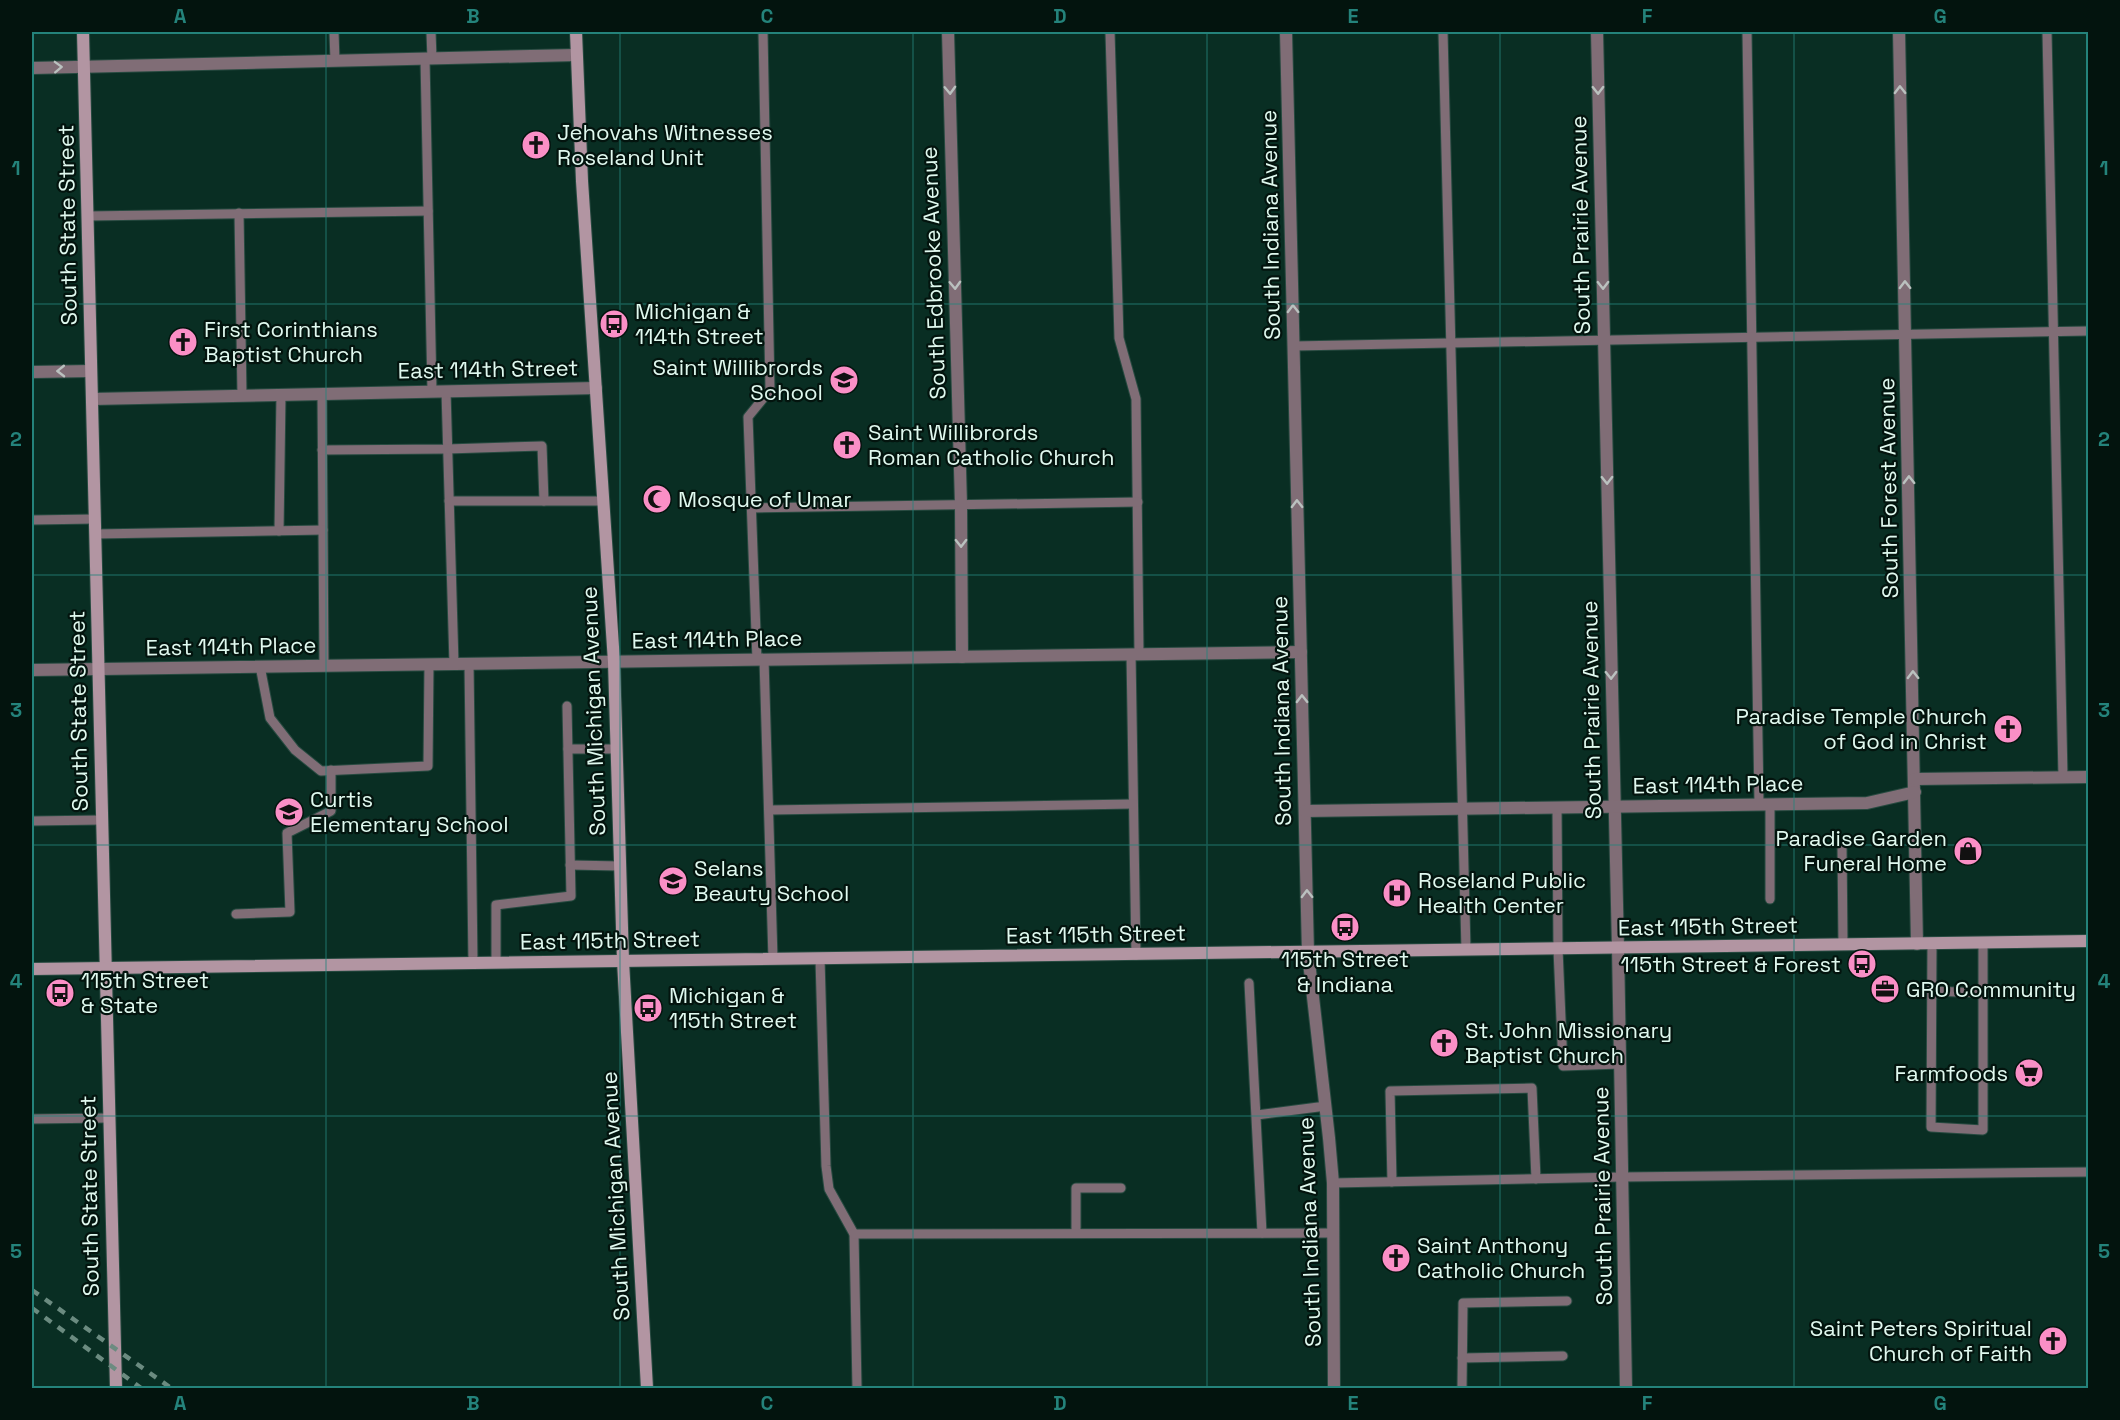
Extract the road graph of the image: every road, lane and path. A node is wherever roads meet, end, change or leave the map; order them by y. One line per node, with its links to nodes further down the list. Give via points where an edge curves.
1 (83, 32): 17 (street, South State Street)
2 (334, 32): 16 (lane)
3 (431, 32): 15 (lane)
4 (576, 32): 14 (street, South Michigan Avenue)
5 (763, 32): 45 (lane, via 770,390 748,417)
6 (948, 32): 44 (street, South Edbrooke Avenue, one-way to 44)
7 (1110, 32): 43 (lane, via 1119,338 1136,399)
8 (1286, 32): 28 (street, South Indiana Avenue, one-way to 8)
9 (1443, 32): 27 (lane)
10 (1597, 32): 26 (street, South Prairie Avenue, one-way to 26)
11 (1747, 32): 25 (lane)
12 (1899, 32): 24 (street, South Forest Avenue, one-way to 12)
13 (2047, 32): 23 (lane)
14 (576, 55): 15 (street); 31 (street, South Michigan Avenue)
15 (428, 59): 16 (street); 19 (lane)
16 (335, 61): 17 (street)
17 (84, 66): 18 (street, one-way to 17); 21 (street, South State Street)
18 (32, 68)
19 (428, 211): 20 (lane); 32 (lane)
20 (239, 213): 21 (lane); 35 (lane)
21 (88, 216): 29 (street, South State Street)
22 (2088, 331): 23 (lane)
23 (2054, 332): 24 (lane); 67 (lane)
24 (1906, 334): 25 (lane); 69 (street, South Forest Avenue, one-way to 24)
25 (1751, 337): 26 (lane); 72 (lane)
26 (1604, 340): 27 (lane); 73 (street, South Prairie Avenue, one-way to 73)
27 (1450, 343): 28 (lane); 75 (lane)
28 (1294, 346): 51 (street, South Indiana Avenue, one-way to 28)
29 (91, 371): 30 (street, one-way to 30); 37 (street, South State Street)
30 (32, 372)
31 (596, 388): 33 (street, East 114th Street); 42 (street, South Michigan Avenue)
32 (432, 391): 33 (street, East 114th Street); 34 (street, East 114th Street)
33 (446, 391): 38 (lane)
34 (322, 394): 36 (street, East 114th Street); 39 (lane)
35 (242, 395): 36 (street, East 114th Street); 37 (street, East 114th Street)
36 (281, 395): 49 (lane)
37 (92, 399): 46 (street, South State Street)
38 (447, 449): 39 (lane); 40 (lane); 41 (lane, via 542,446)
39 (322, 450): 48 (lane)
40 (449, 501): 41 (lane); 57 (lane)
41 (544, 501): 42 (lane)
42 (604, 501): 55 (street, South Michigan Avenue)
43 (1138, 502): 44 (lane); 52 (lane)
44 (961, 505): 45 (lane); 53 (street, South Edbrooke Avenue, one-way to 53)
45 (751, 508): 54 (lane)
46 (94, 519): 47 (lane); 50 (street, South State Street)
47 (32, 520)
48 (323, 530): 49 (lane); 60 (lane)
49 (279, 531): 50 (lane)
50 (95, 534): 61 (street, South State Street)
51 (1301, 652): 52 (street, East 114th Place); 77 (street, South Indiana Avenue, one-way to 51)
52 (1135, 654): 53 (street, East 114th Place); 71 (lane)
53 (962, 657): 54 (street, East 114th Place)
54 (760, 659): 55 (street, East 114th Place); 76 (lane)
55 (614, 662): 58 (street, East 114th Place); 65 (street, South Michigan Avenue)
56 (429, 664): 57 (street, East 114th Place); 60 (street, East 114th Place); 66 (lane, via 428,766)
57 (454, 664): 58 (street, East 114th Place)
58 (469, 664): 98 (lane)
59 (260, 666): 60 (street, East 114th Place); 61 (street, East 114th Place); 66 (lane, via 270,718 295,750 321,771)
60 (324, 666)
61 (98, 669): 62 (street, East 114th Place); 78 (street, South State Street)
62 (32, 670)
63 (567, 706): 64 (lane)
64 (568, 749): 65 (lane); 81 (lane)
65 (617, 749): 82 (street, South Michigan Avenue)
66 (331, 770): 84 (lane, via 331,811 287,832 290,912)
67 (2063, 777): 68 (street); 69 (street)
68 (2088, 777)
69 (1915, 779): 70 (street, South Forest Avenue)
70 (1915, 792): 72 (street, East 114th Place, via 1867,803); 87 (street, South Forest Avenue)
71 (1133, 804): 76 (lane); 94 (lane)
72 (1765, 804): 73 (street, East 114th Place); 83 (lane)
73 (1614, 806): 74 (street, East 114th Place); 90 (street, South Prairie Avenue)
74 (1557, 807): 75 (street, East 114th Place); 91 (lane)
75 (1462, 809): 77 (street, East 114th Place); 92 (lane)
76 (770, 810): 95 (lane)
77 (1305, 811): 93 (street, South Indiana Avenue, one-way to 77)
78 (101, 820): 79 (lane); 100 (street, South State Street)
79 (32, 821)
80 (1842, 846): 89 (lane)
81 (570, 865): 82 (lane); 99 (lane, via 571,896 496,905)
82 (621, 866): 97 (street, South Michigan Avenue)
83 (1770, 899)
84 (236, 914)
85 (2088, 941): 86 (street, East 115th Street)
86 (1983, 943): 88 (street, East 115th Street); 104 (lane)
87 (1917, 944): 88 (street, East 115th Street); 89 (street, East 115th Street)
88 (1932, 944): 103 (lane)
89 (1842, 945): 90 (street, East 115th Street)
90 (1618, 948): 91 (street, East 115th Street); 105 (street, South Prairie Avenue)
91 (1558, 949): 92 (street, East 115th Street); 105 (lane, via 1563,1066)
92 (1466, 950): 93 (street, East 115th Street)
93 (1308, 953): 94 (street, East 115th Street); 106 (street, South Indiana Avenue)
94 (1136, 955): 96 (street, East 115th Street)
95 (773, 959): 96 (street, East 115th Street); 97 (street, East 115th Street)
96 (820, 959): 119 (lane, via 825,1166 829,1190)
97 (623, 961): 99 (street, East 115th Street); 124 (street, South Michigan Avenue)
98 (473, 963): 99 (street, East 115th Street); 100 (street, East 115th Street)
99 (496, 963)
100 (105, 968): 101 (street, East 115th Street); 108 (street, South State Street)
101 (32, 969)
102 (1249, 983): 107 (lane)
103 (1932, 992): 104 (lane); 104 (lane, via 1931,1127 1983,1130)
104 (1983, 993)
105 (1620, 1064): 111 (street, South Prairie Avenue)
106 (1326, 1106): 107 (lane); 113 (street, South Indiana Avenue)
107 (1257, 1115): 117 (lane)
108 (108, 1118): 109 (lane); 123 (street, South State Street)
109 (32, 1119)
110 (2088, 1172): 111 (lane)
111 (1622, 1177): 112 (lane); 128 (street, South Prairie Avenue)
112 (1536, 1179): 114 (lane); 114 (lane, via 1532,1088 1390,1091)
113 (1333, 1182): 114 (lane); 118 (street, South Indiana Avenue)
114 (1392, 1182)
115 (1121, 1188): 116 (lane, via 1076,1188)
116 (1076, 1233): 117 (lane); 119 (lane)
117 (1262, 1233): 118 (lane)
118 (1333, 1233): 126 (street, South Indiana Avenue)
119 (854, 1234): 125 (lane)
120 (1567, 1301): 122 (lane, via 1463,1303)
121 (1563, 1356): 122 (lane)
122 (1462, 1358): 127 (lane)
123 (116, 1389)
124 (647, 1389)
125 (857, 1389)
126 (1334, 1389)
127 (1462, 1389)
128 (1626, 1389)

